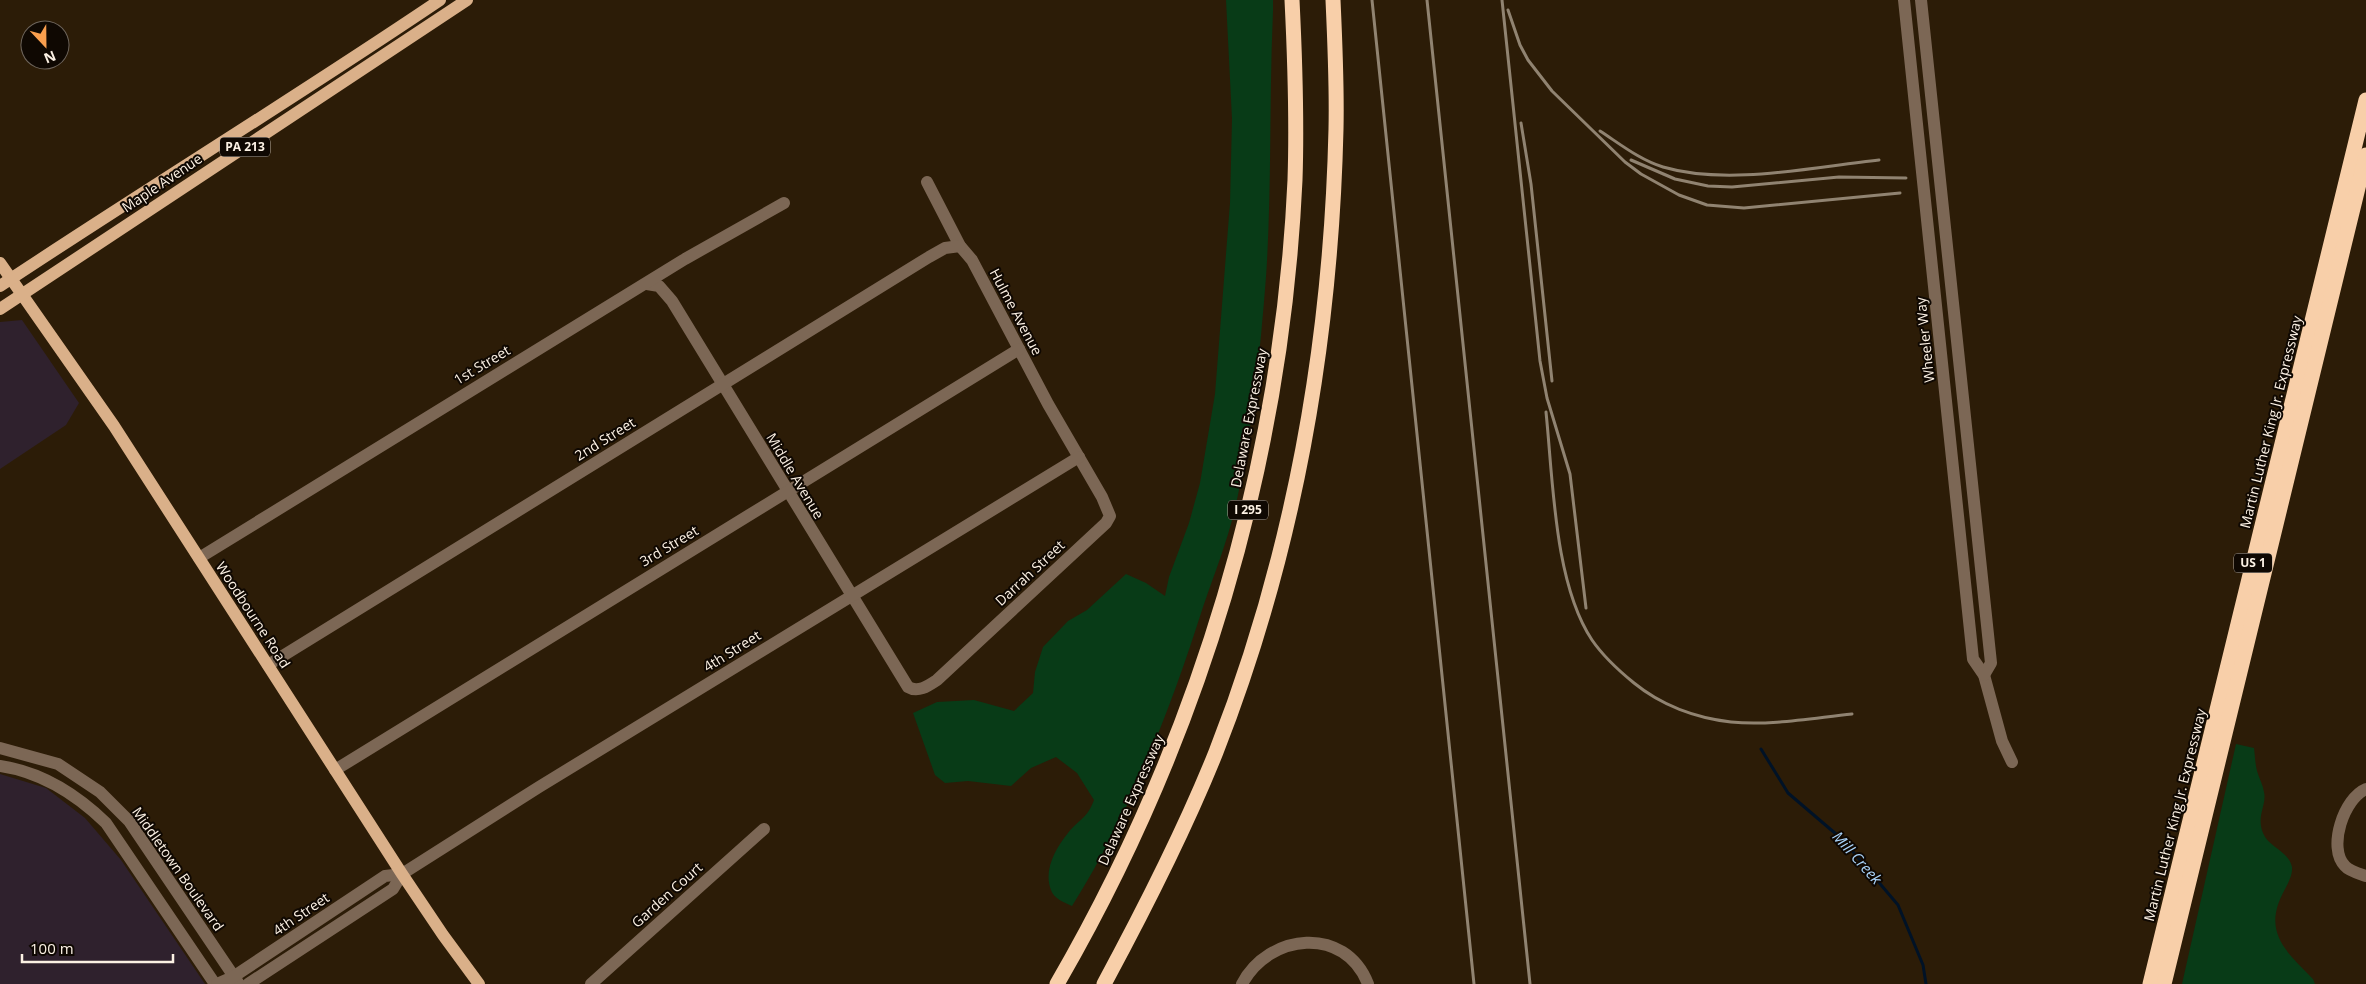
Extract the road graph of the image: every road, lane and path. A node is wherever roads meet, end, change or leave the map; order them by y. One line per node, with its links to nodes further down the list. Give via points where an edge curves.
1 (440, 0): 13 (main road, Maple Avenue / PA 213)
2 (466, 0): 15 (main road, Maple Avenue / PA 213)
3 (1292, 0): 39 (highway, Delaware Expressway / I 295, via 1296,124 1291,230 1278,360 1254,487 1216,627 1163,773 1101,905)
4 (1333, 0): 40 (highway, I 295, via 1336,127 1328,276 1314,388 1293,501 1243,678 1216,750 1167,865)
5 (1904, 0): 24 (street, Wheeler Way, via 1973,659)
6 (1921, 0): 24 (street, Wheeler Way, via 1991,663)
7 (2366, 100): 43 (highway, Martin Luther King Jr. Expressway / US 1)
8 (2366, 154): 44 (highway, Martin Luther King Jr. Expressway / US 1)
9 (927, 182): 11 (street, Hulme Avenue)
10 (784, 203): 14 (street, 1st Street)
11 (960, 246): 17 (street, Hulme Avenue, via 972,260); 18 (street, 2nd Street, via 945,248 928,257)
12 (0, 263): 13 (main road, Woodbourne Road)
13 (5, 282): 15 (main road, Woodbourne Road)
14 (647, 284): 18 (street, Middle Avenue, via 659,286 672,301); 21 (street, 1st Street)
15 (23, 294): 16 (main road, Maple Avenue / PA 213); 21 (main road, Woodbourne Road)
16 (0, 309)
17 (1019, 349): 19 (street, Hulme Avenue); 20 (street, 3rd Street)
18 (722, 385): 20 (street, Middle Avenue); 23 (street, 2nd Street)
19 (1079, 457): 22 (street, 4th Street); 25 (street, Darrah Street, via 1110,513 1106,523 937,680)
20 (787, 492): 22 (street, Middle Avenue); 29 (street, 3rd Street)
21 (199, 558): 23 (main road, Woodbourne Road)
22 (850, 596): 25 (street, Middle Avenue, via 908,687); 32 (street, 4th Street)
23 (268, 665): 29 (main road, Woodbourne Road)
24 (1984, 674): 27 (street, Wheeler Way, via 2002,741)
25 (915, 690)
26 (0, 748): 34 (street, Middletown Boulevard, via 58,764 100,792 129,821)
27 (2012, 762)
28 (0, 766): 35 (street, via 38,776 60,786 106,823)
29 (335, 770): 32 (main road, Woodbourne Road)
30 (2366, 789): 33 (street, via 2353,798 2346,809 2338,844 2339,856 2345,867)
31 (764, 829): 38 (street, Garden Court)
32 (402, 874): 34 (street, 4th Street, via 385,876); 36 (street, 4th Street, via 393,889); 37 (main road, Woodbourne Road)
33 (2366, 876)
34 (236, 980): 35 (street, 4th Street)
35 (216, 984)
36 (248, 984)
37 (479, 984)
38 (591, 984)
39 (1057, 984)
40 (1104, 984)
41 (1242, 984): 42 (street, via 1258,961 1273,951 1303,942 1323,944 1344,954 1357,965)
42 (1368, 984)
43 (2150, 984)
44 (2164, 984)

